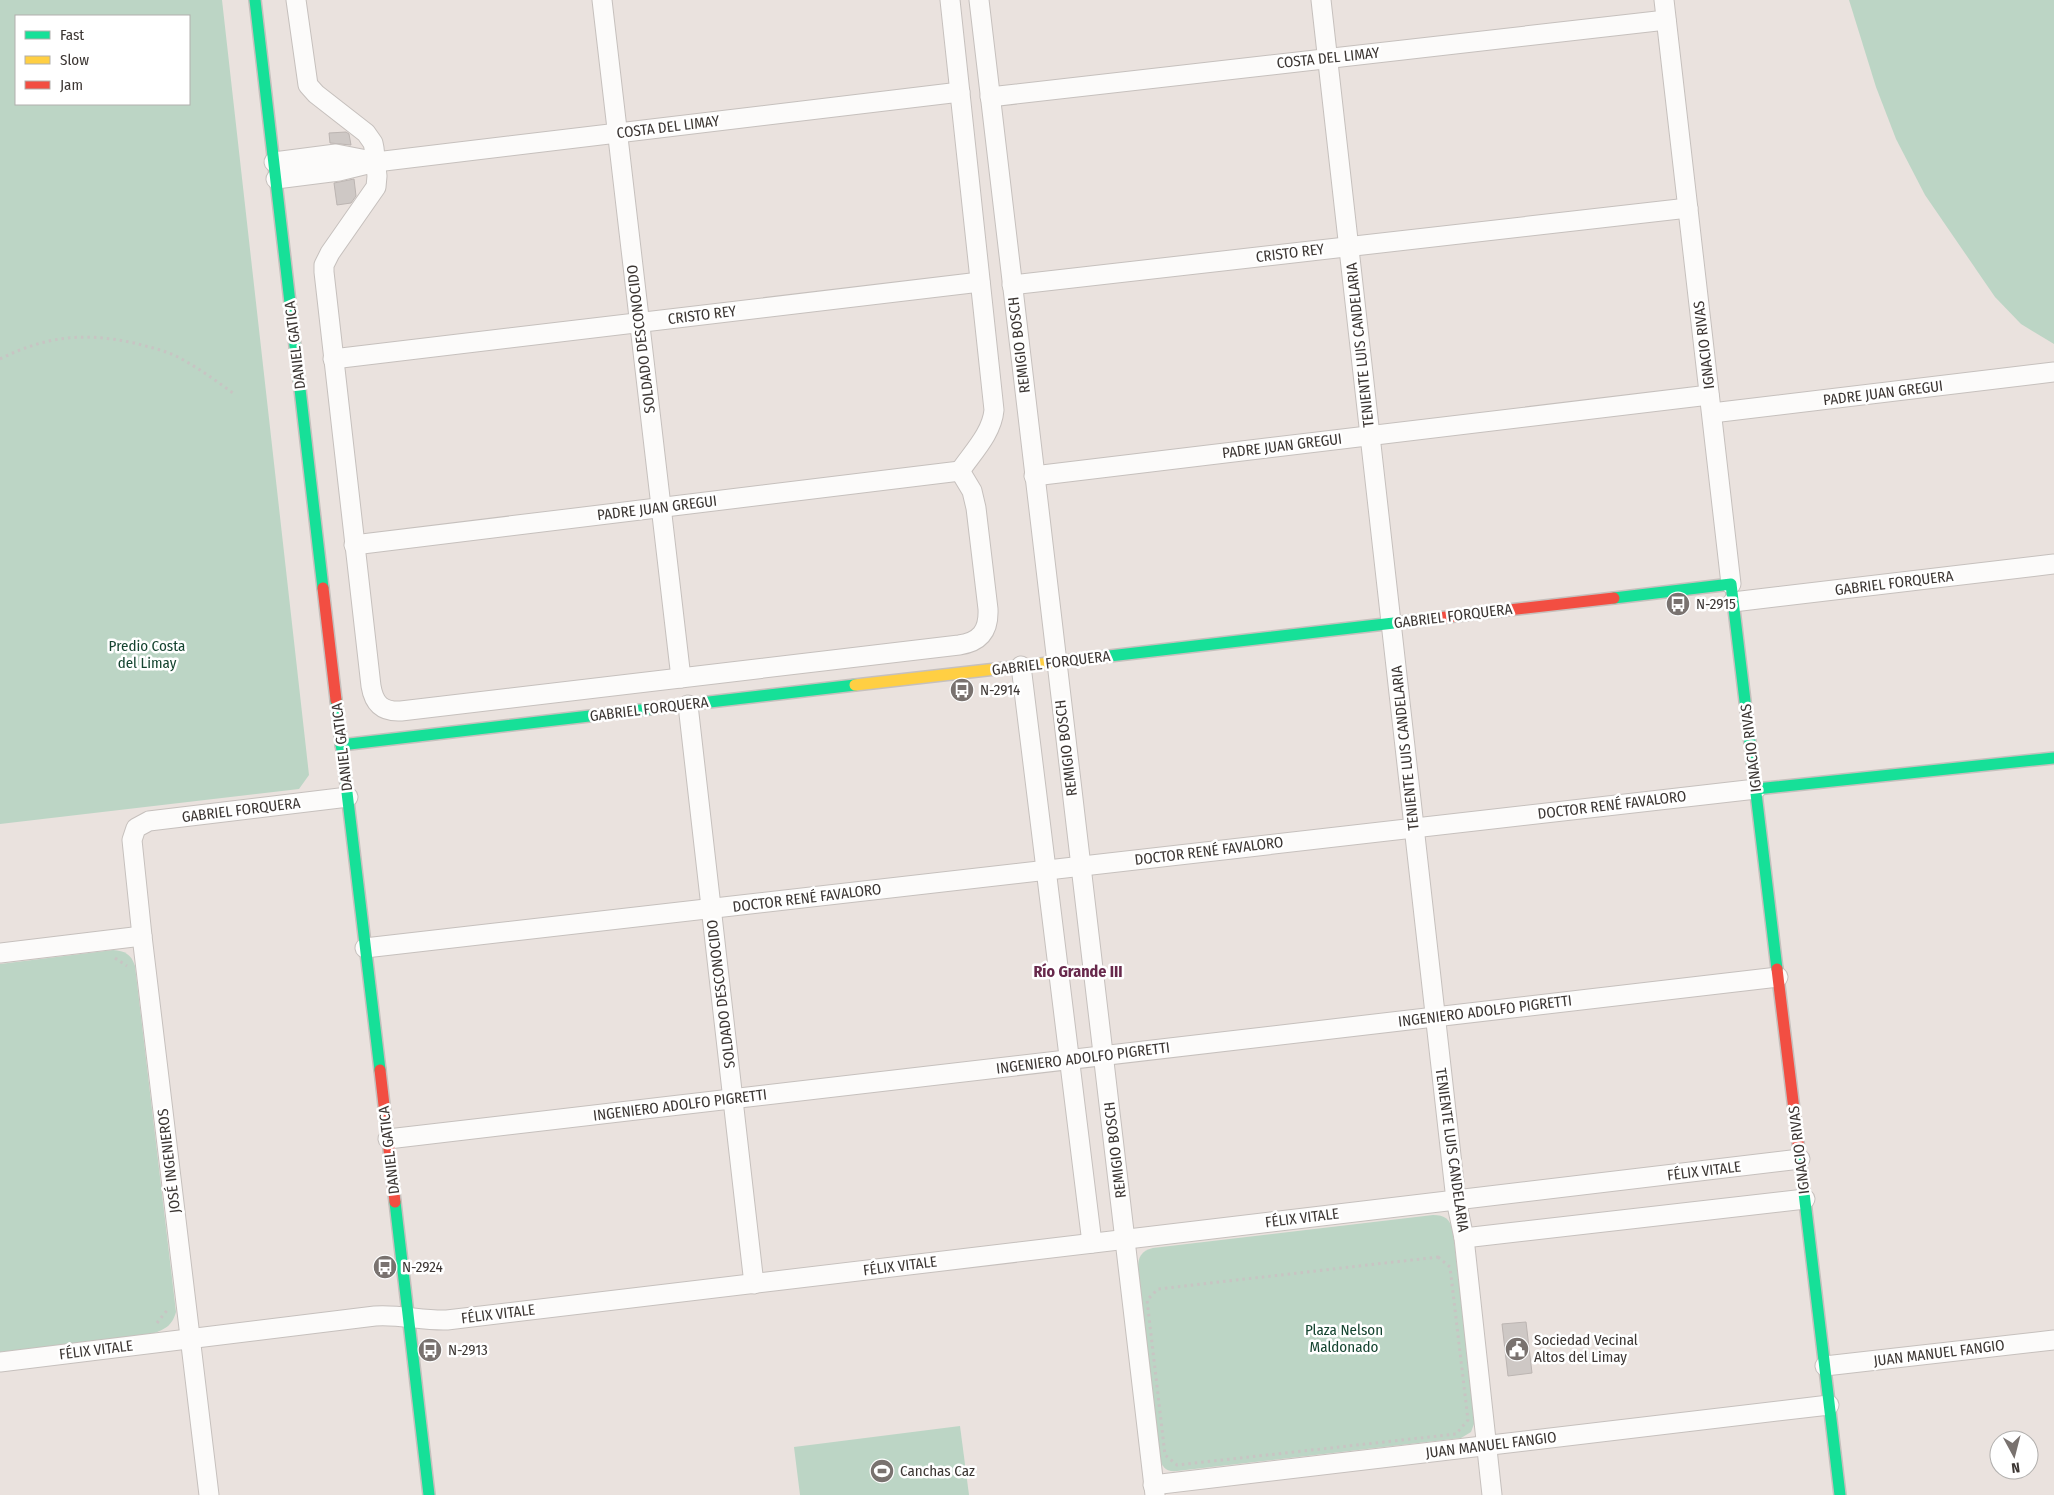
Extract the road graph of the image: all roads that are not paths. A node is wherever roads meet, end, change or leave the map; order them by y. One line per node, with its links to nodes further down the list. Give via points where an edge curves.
1 (255, 0): 14 (street, DANIEL GATICA)
2 (296, 0): 13 (street, via 308,85 366,133 373,142)
3 (602, 0): 12 (street, SOLDADO DESCONOCIDO)
4 (950, 0): 10 (street, REMIGIO BOSCH)
5 (978, 0): 11 (street, REMIGIO BOSCH)
6 (1321, 0): 9 (street, TENIENTE LUIS CANDELARIA)
7 (1664, 0): 8 (street, IGNACIO RIVAS)
8 (1666, 20): 9 (street, COSTA DEL LIMAY); 15 (street, IGNACIO RIVAS)
9 (1327, 58): 11 (street, COSTA DEL LIMAY); 16 (street, TENIENTE LUIS CANDELARIA)
10 (960, 92): 12 (street, COSTA DEL LIMAY); 17 (street, REMIGIO BOSCH)
11 (990, 97): 18 (street, REMIGIO BOSCH)
12 (618, 133): 13 (street, COSTA DEL LIMAY); 19 (street, SOLDADO DESCONOCIDO)
13 (376, 162): 14 (street, COSTA DEL LIMAY, via 336,154); 20 (street, via 377,181 373,193 324,265)
14 (275, 170): 35 (street, DANIEL GATICA)
15 (1688, 208): 16 (street, CRISTO REY); 22 (street, IGNACIO RIVAS)
16 (1348, 247): 18 (street, CRISTO REY); 23 (street, TENIENTE LUIS CANDELARIA)
17 (980, 282): 19 (street, CRISTO REY); 24 (street, REMIGIO BOSCH, via 994,401 993,418)
18 (1012, 285): 25 (street, REMIGIO BOSCH)
19 (639, 323): 20 (street, CRISTO REY); 26 (street, SOLDADO DESCONOCIDO)
20 (333, 358): 27 (street)
21 (2054, 372): 22 (street, PADRE JUAN GREGUI)
22 (1710, 404): 23 (street, PADRE JUAN GREGUI); 29 (street, IGNACIO RIVAS)
23 (1370, 435): 25 (street, PADRE JUAN GREGUI); 30 (street, TENIENTE LUIS CANDELARIA)
24 (960, 471): 26 (street, PADRE JUAN GREGUI); 33 (street, GABRIEL FORQUERA, via 972,491 976,508 988,610 984,633 972,642)
25 (1034, 476): 31 (street, REMIGIO BOSCH)
26 (661, 507): 27 (street, PADRE JUAN GREGUI); 33 (street, SOLDADO DESCONOCIDO)
27 (354, 545): 33 (street, GABRIEL FORQUERA, via 372,692 381,708 401,711)
28 (2054, 564): 29 (street, GABRIEL FORQUERA)
29 (1732, 593): 30 (street, GABRIEL FORQUERA); 37 (street, IGNACIO RIVAS)
30 (1391, 624): 31 (street, GABRIEL FORQUERA); 40 (street, TENIENTE LUIS CANDELARIA)
31 (1056, 662): 32 (street, GABRIEL FORQUERA); 41 (street, REMIGIO BOSCH)
32 (1021, 666): 34 (street, GABRIEL FORQUERA); 42 (street)
33 (680, 678)
34 (688, 705): 35 (street, GABRIEL FORQUERA); 43 (street, SOLDADO DESCONOCIDO)
35 (342, 745): 38 (street, DANIEL GATICA)
36 (2054, 758): 37 (street, DOCTOR RENÉ FAVALORO)
37 (1756, 789): 40 (street, DOCTOR RENÉ FAVALORO); 47 (street, IGNACIO RIVAS)
38 (348, 797): 39 (street, GABRIEL FORQUERA, via 149,821); 45 (street, DANIEL GATICA)
39 (136, 828): 44 (street, JOSÉ INGENIEROS, via 132,846)
40 (1414, 828): 41 (street, DOCTOR RENÉ FAVALORO); 48 (street, TENIENTE LUIS CANDELARIA)
41 (1080, 866): 42 (street, DOCTOR RENÉ FAVALORO); 49 (street, REMIGIO BOSCH)
42 (1046, 870): 43 (street, DOCTOR RENÉ FAVALORO); 50 (street)
43 (711, 909): 45 (street, DOCTOR RENÉ FAVALORO); 51 (street, SOLDADO DESCONOCIDO)
44 (142, 936): 46 (street); 61 (street, JOSÉ INGENIEROS)
45 (365, 948): 52 (street, DANIEL GATICA)
46 (0, 953)
47 (1778, 977): 48 (street, INGENIERO ADOLFO PIGRETTI); 53 (street, IGNACIO RIVAS)
48 (1435, 1017): 49 (street, INGENIERO ADOLFO PIGRETTI); 55 (street, TENIENTE LUIS CANDELARIA)
49 (1104, 1055): 50 (street, INGENIERO ADOLFO PIGRETTI); 57 (street, REMIGIO BOSCH)
50 (1069, 1060): 51 (street, INGENIERO ADOLFO PIGRETTI); 58 (street)
51 (733, 1098): 52 (street, INGENIERO ADOLFO PIGRETTI); 59 (street, SOLDADO DESCONOCIDO)
52 (388, 1139): 60 (street, DANIEL GATICA)
53 (1800, 1159): 54 (street, IGNACIO RIVAS); 55 (street, FÉLIX VITALE)
54 (1805, 1199): 56 (street); 64 (street, IGNACIO RIVAS)
55 (1456, 1200): 56 (street, TENIENTE LUIS CANDELARIA); 57 (street, FÉLIX VITALE)
56 (1464, 1238): 66 (street, TENIENTE LUIS CANDELARIA)
57 (1126, 1239): 58 (street, FÉLIX VITALE); 67 (street, REMIGIO BOSCH)
58 (1092, 1243): 59 (street, FÉLIX VITALE)
59 (754, 1284): 60 (street, FÉLIX VITALE, via 447,1320)
60 (408, 1316): 61 (street, FÉLIX VITALE, via 375,1316); 69 (street, DANIEL GATICA)
61 (191, 1338): 63 (street, FÉLIX VITALE); 68 (street, JOSÉ INGENIEROS)
62 (2054, 1340): 64 (street, JUAN MANUEL FANGIO)
63 (0, 1362)
64 (1825, 1366): 65 (street, IGNACIO RIVAS)
65 (1829, 1405): 66 (street, JUAN MANUEL FANGIO); 71 (street, IGNACIO RIVAS)
66 (1487, 1446): 67 (street, JUAN MANUEL FANGIO); 70 (street, TENIENTE LUIS CANDELARIA)
67 (1154, 1490)
68 (210, 1495)
69 (429, 1495)
70 (1492, 1495)
71 (1840, 1495)

